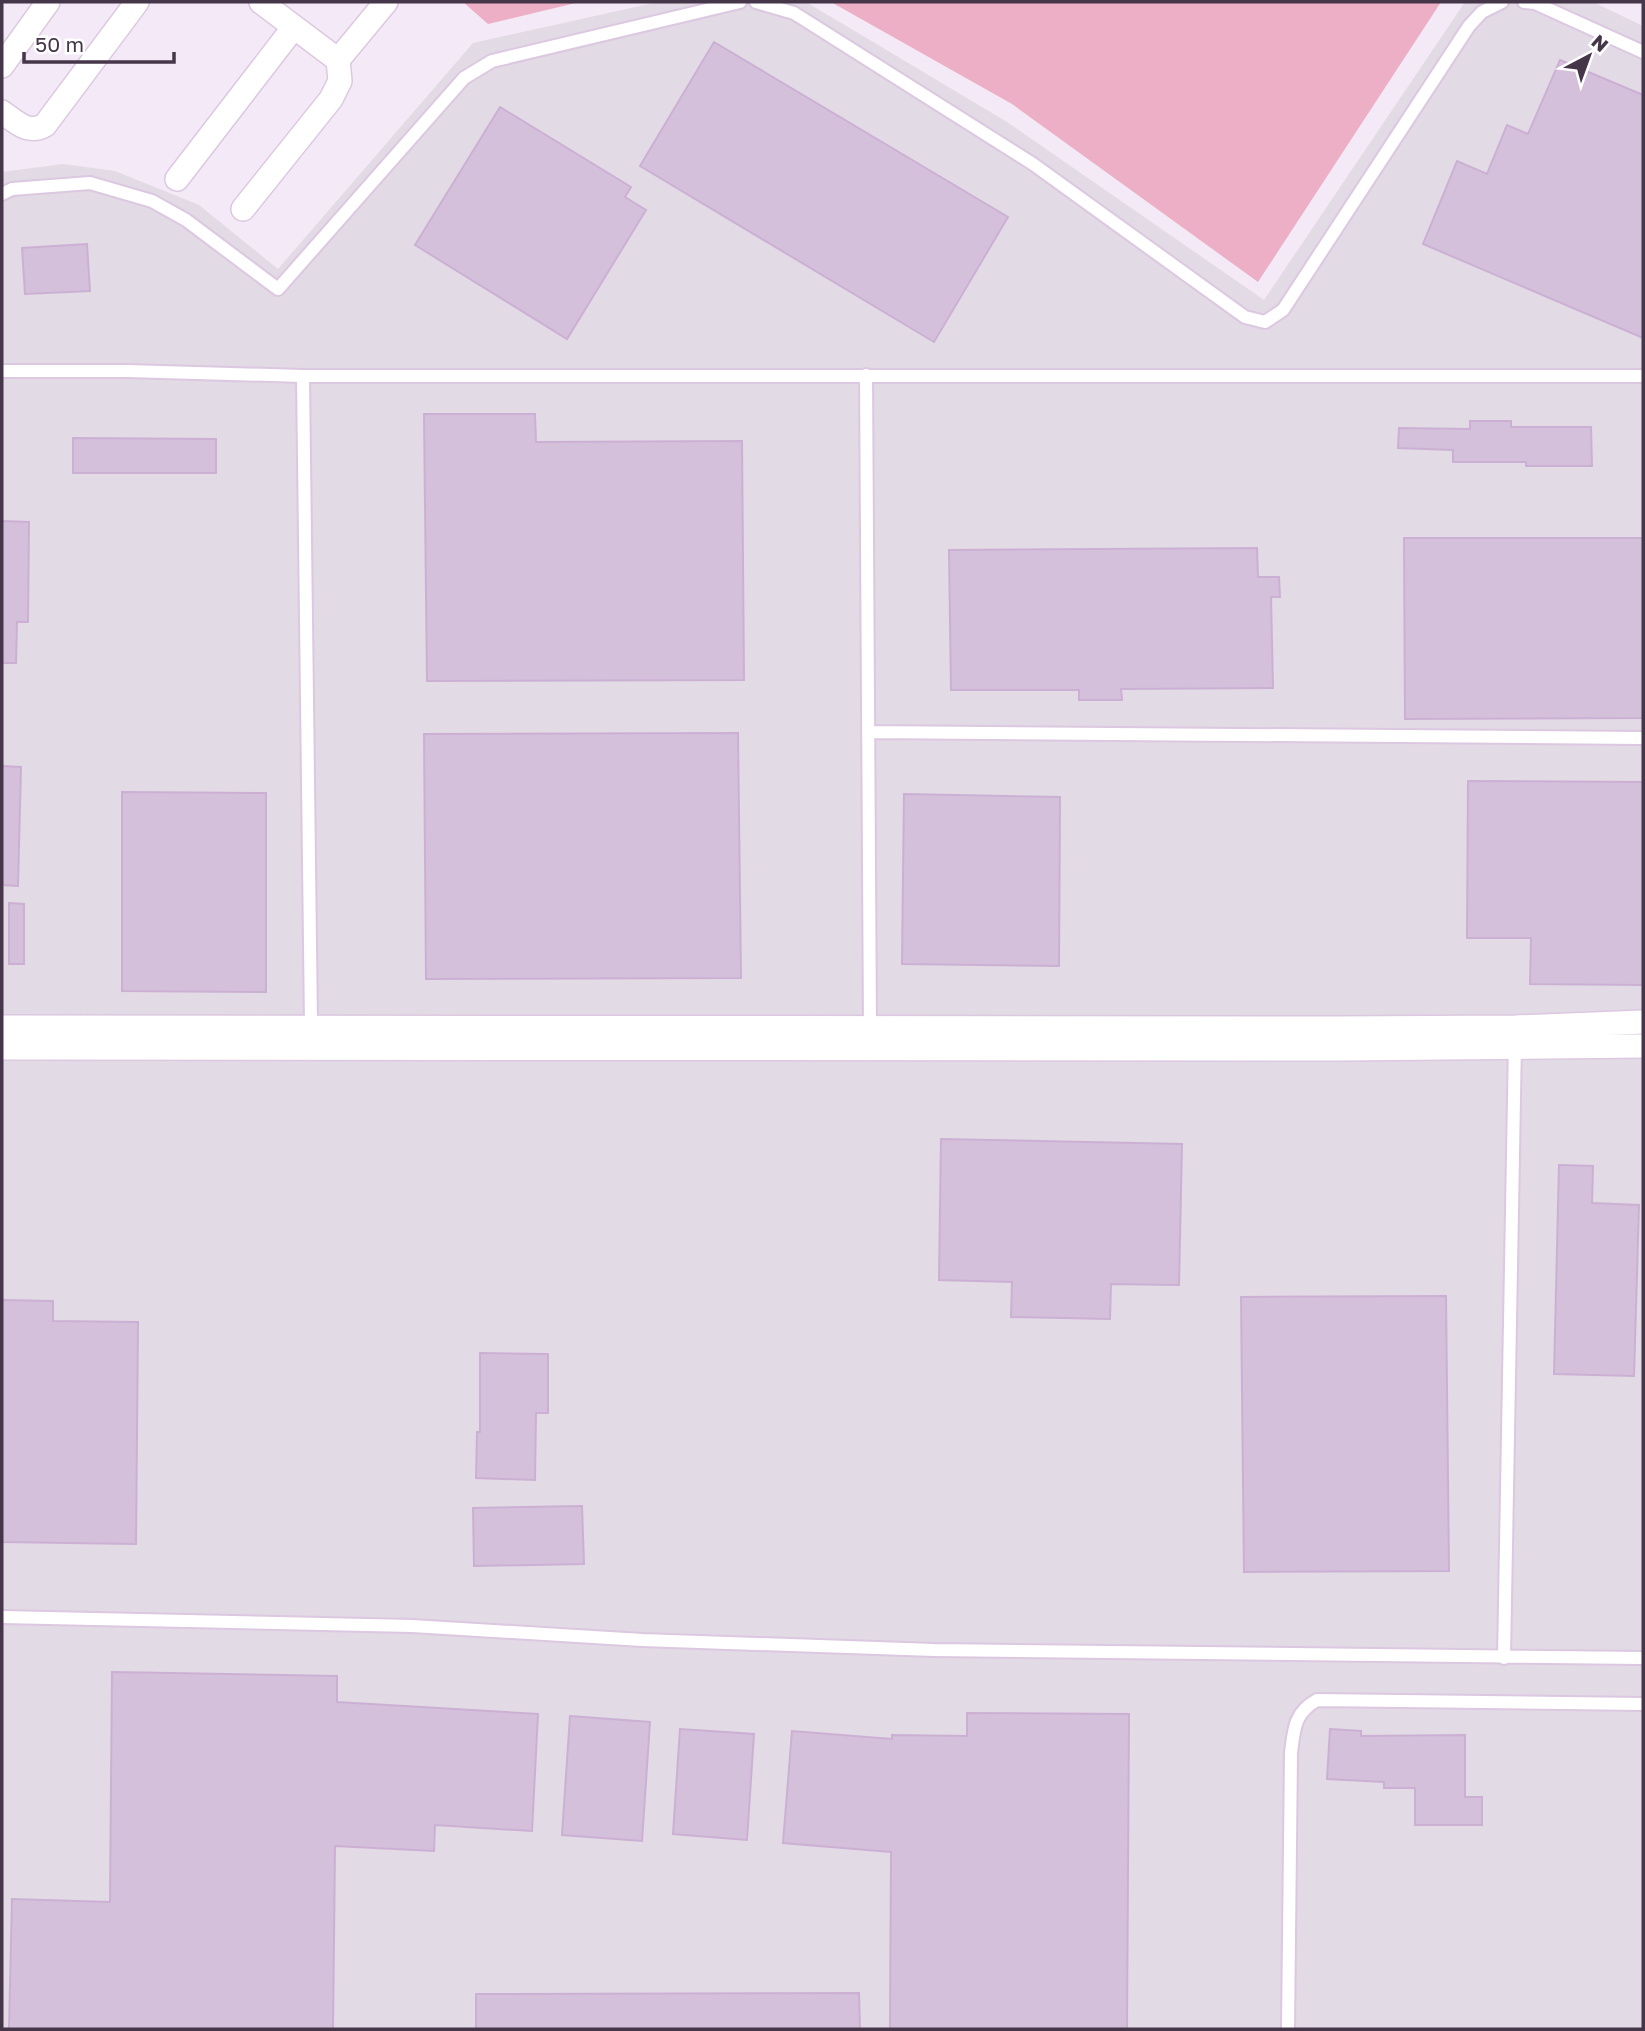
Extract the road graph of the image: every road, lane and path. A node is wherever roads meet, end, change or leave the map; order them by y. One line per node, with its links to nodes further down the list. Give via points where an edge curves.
1 (48, 2): 12 (street)
2 (137, 2): 13 (street, via 45,125 29,130)
3 (261, 2): 9 (street)
4 (386, 2): 11 (street)
5 (740, 2): 15 (lane, via 483,66 464,78 278,289 186,220 152,201 90,183 12,189)
6 (755, 2): 7 (lane, via 794,13 1032,164 1245,317 1265,322 1283,310 1469,26 1482,12)
7 (1502, 2)
8 (1524, 2): 10 (lane)
9 (294, 27): 11 (street); 14 (street)
10 (1643, 52)
11 (338, 61): 16 (street, via 340,80 331,99)
12 (2, 66)
13 (2, 112)
14 (177, 179)
15 (2, 194)
16 (243, 209)
17 (2, 371): 19 (lane)
18 (866, 375): 19 (lane); 20 (lane); 21 (lane)
19 (303, 376): 24 (lane)
20 (1643, 376)
21 (868, 732): 22 (lane); 26 (lane)
22 (1643, 738)
23 (1643, 1022): 27 (street)
24 (310, 1025): 25 (street); 26 (street)
25 (2, 1027)
26 (870, 1028): 27 (street)
27 (1515, 1037): 28 (street); 29 (street); 31 (lane)
28 (1643, 1046)
29 (2, 1048)
30 (2, 1617): 31 (lane, via 412,1626 934,1650)
31 (1504, 1658): 32 (lane)
32 (1643, 1658)
33 (1643, 1704): 34 (lane, via 1317,1700 1304,1707 1295,1725 1292,1753)
34 (1288, 2029)

